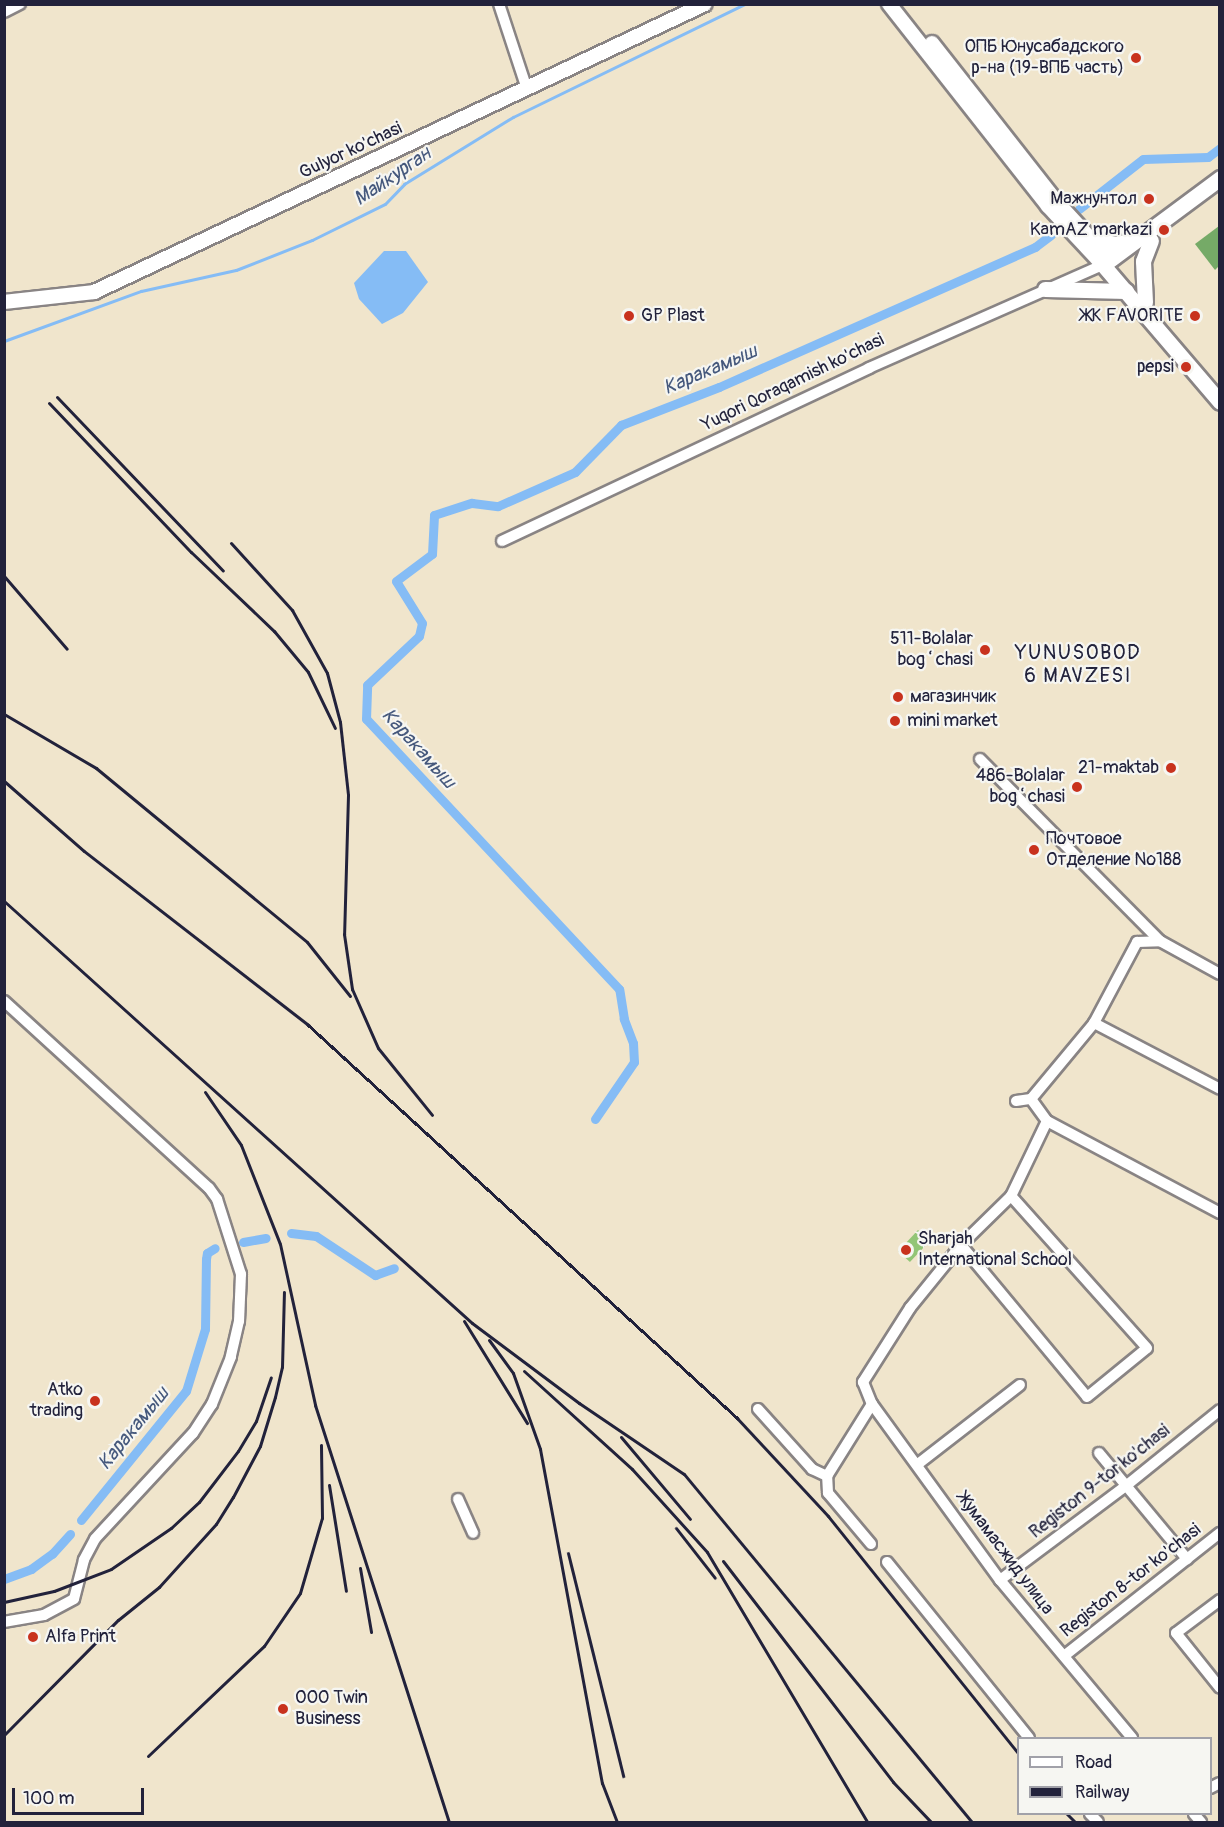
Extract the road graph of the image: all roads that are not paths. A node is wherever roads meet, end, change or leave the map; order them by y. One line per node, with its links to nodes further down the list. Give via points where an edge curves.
1 (20, 4): 6 (street)
2 (499, 4): 7 (street)
3 (705, 4): 7 (street, Gulyor ko'chasi)
4 (889, 4): 10 (street)
5 (900, 4): 10 (street)
6 (4, 12)
7 (527, 89): 16 (street, Gulyor ko'chasi, via 94,292)
8 (1220, 178): 12 (main road, Yuqori Qoraqamish ko'chasi)
9 (1220, 187): 12 (main road, Yuqori Qoraqamish ko'chasi)
10 (1052, 204): 11 (street)
11 (1084, 237): 12 (main road, via 1115,244); 13 (street)
12 (1149, 237): 13 (main road, Yuqori Qoraqamish ko'chasi); 17 (main road, via 1143,261)
13 (1110, 264): 14 (street, Yuqori Qoraqamish ko'chasi); 15 (main road); 17 (main road)
14 (1045, 289): 15 (main road); 20 (street, Yuqori Qoraqamish ko'chasi)
15 (1126, 291): 18 (main road)
16 (4, 302)
17 (1145, 302): 18 (main road)
18 (1155, 324): 19 (main road)
19 (1220, 402)
20 (502, 542)
21 (980, 759): 22 (street)
22 (1160, 941): 23 (street); 25 (street, via 1137,942)
23 (1220, 974)
24 (4, 1001): 49 (street, via 209,1188 217,1199 241,1274 231,1357 212,1404 193,1433 95,1539 84,1560 74,1599 44,1615)
25 (1094, 1023): 26 (street); 27 (street)
26 (1220, 1089)
27 (1031, 1100): 28 (street); 29 (street)
28 (1016, 1101)
29 (1047, 1120): 30 (street); 31 (street)
30 (1011, 1196): 32 (street); 32 (street, via 1147,1348 1088,1397)
31 (1220, 1213)
32 (961, 1245): 34 (street, Жумамасжид улица, via 910,1308 863,1381)
33 (1020, 1385): 38 (street)
34 (872, 1404): 38 (street, Жумамасжид улица); 39 (street)
35 (758, 1409): 39 (street, via 812,1469)
36 (1220, 1410): 40 (street, Registon 9-tor ko'chasi)
37 (1099, 1453): 40 (street)
38 (918, 1464): 47 (street, Жумамасжид улица)
39 (827, 1476): 44 (street, via 828,1494)
40 (1127, 1485): 45 (street); 47 (street, Registon 9-tor ko'chasi)
41 (458, 1500): 42 (street)
42 (472, 1533)
43 (1220, 1533): 45 (street, Registon 8-tor ko'chasi)
44 (871, 1544)
45 (1187, 1559): 50 (street, Registon 8-tor ko'chasi)
46 (887, 1562): 52 (street)
47 (1000, 1580): 50 (street, Жумамасжид улица)
48 (1220, 1600): 51 (street, via 1176,1632)
49 (4, 1622)
50 (1064, 1656): 53 (street, Жумамасжид улица)
51 (1220, 1688)
52 (1028, 1737)
53 (1131, 1737)

